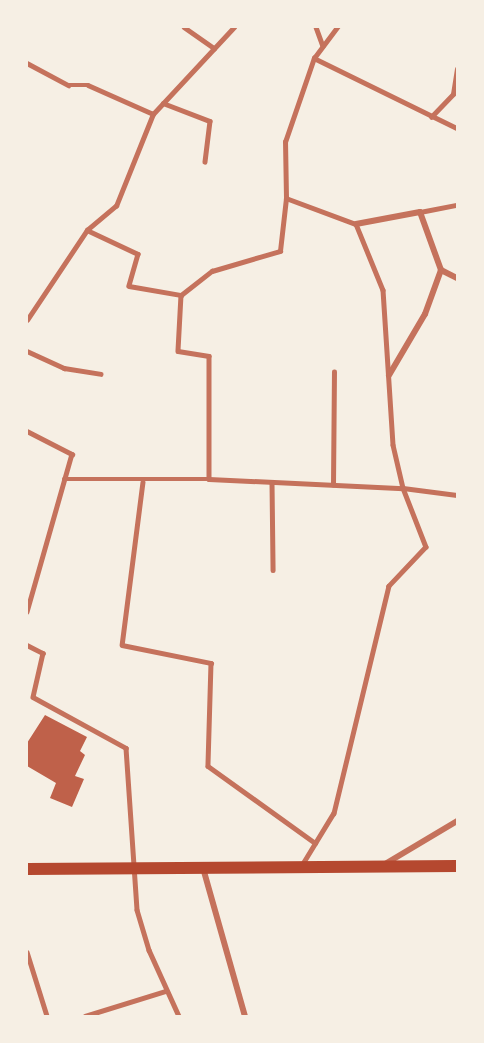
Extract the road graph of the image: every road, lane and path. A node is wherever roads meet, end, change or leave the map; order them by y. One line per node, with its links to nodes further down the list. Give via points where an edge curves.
1 (184, 27): 6 (lane)
2 (234, 27): 6 (lane)
3 (316, 27): 5 (lane)
4 (337, 27): 5 (lane)
5 (323, 46): 7 (lane)
6 (214, 48): 10 (lane)
7 (314, 58): 12 (lane); 15 (lane, via 285,142)
8 (27, 63): 11 (lane, via 68,85 88,85)
9 (457, 69): 12 (lane, via 453,94)
10 (163, 103): 11 (lane); 14 (lane, via 210,121)
11 (153, 114): 19 (lane, via 116,206)
12 (431, 117): 13 (lane)
13 (457, 128)
14 (205, 162)
15 (286, 198): 18 (lane); 22 (lane, via 280,251 212,271)
16 (457, 205): 17 (lane)
17 (420, 212): 18 (street); 20 (street)
18 (356, 224): 27 (lane, via 383,291)
19 (87, 230): 22 (lane, via 138,254 129,286); 23 (lane)
20 (441, 270): 21 (street); 27 (street, via 425,314)
21 (457, 278)
22 (181, 295): 30 (lane, via 178,351 209,356)
23 (27, 320)
24 (27, 351): 26 (lane, via 64,368)
25 (334, 372): 33 (lane)
26 (101, 374)
27 (389, 375): 34 (lane, via 393,445)
28 (27, 431): 29 (lane, via 72,454)
29 (64, 479): 31 (lane); 37 (lane)
30 (209, 479): 31 (lane); 32 (lane)
31 (143, 482): 40 (lane, via 122,645 212,663 208,766)
32 (272, 482): 33 (lane); 36 (lane)
33 (333, 485): 34 (lane)
34 (403, 489): 35 (lane); 40 (lane, via 426,547 389,586 334,813)
35 (457, 495)
36 (273, 570)
37 (27, 612)
38 (27, 645): 45 (lane, via 43,653 33,698 126,748)
39 (457, 821): 41 (street)
40 (315, 843): 44 (lane)
41 (382, 866): 42 (main road); 44 (main road)
42 (457, 866)
43 (203, 867): 44 (main road); 45 (main road); 52 (street)
44 (301, 867)
45 (132, 868): 46 (main road); 48 (lane, via 137,910)
46 (27, 869)
47 (27, 952): 49 (lane)
48 (166, 991): 50 (lane); 51 (lane)
49 (47, 1016)
50 (85, 1016)
51 (179, 1016)
52 (245, 1016)

